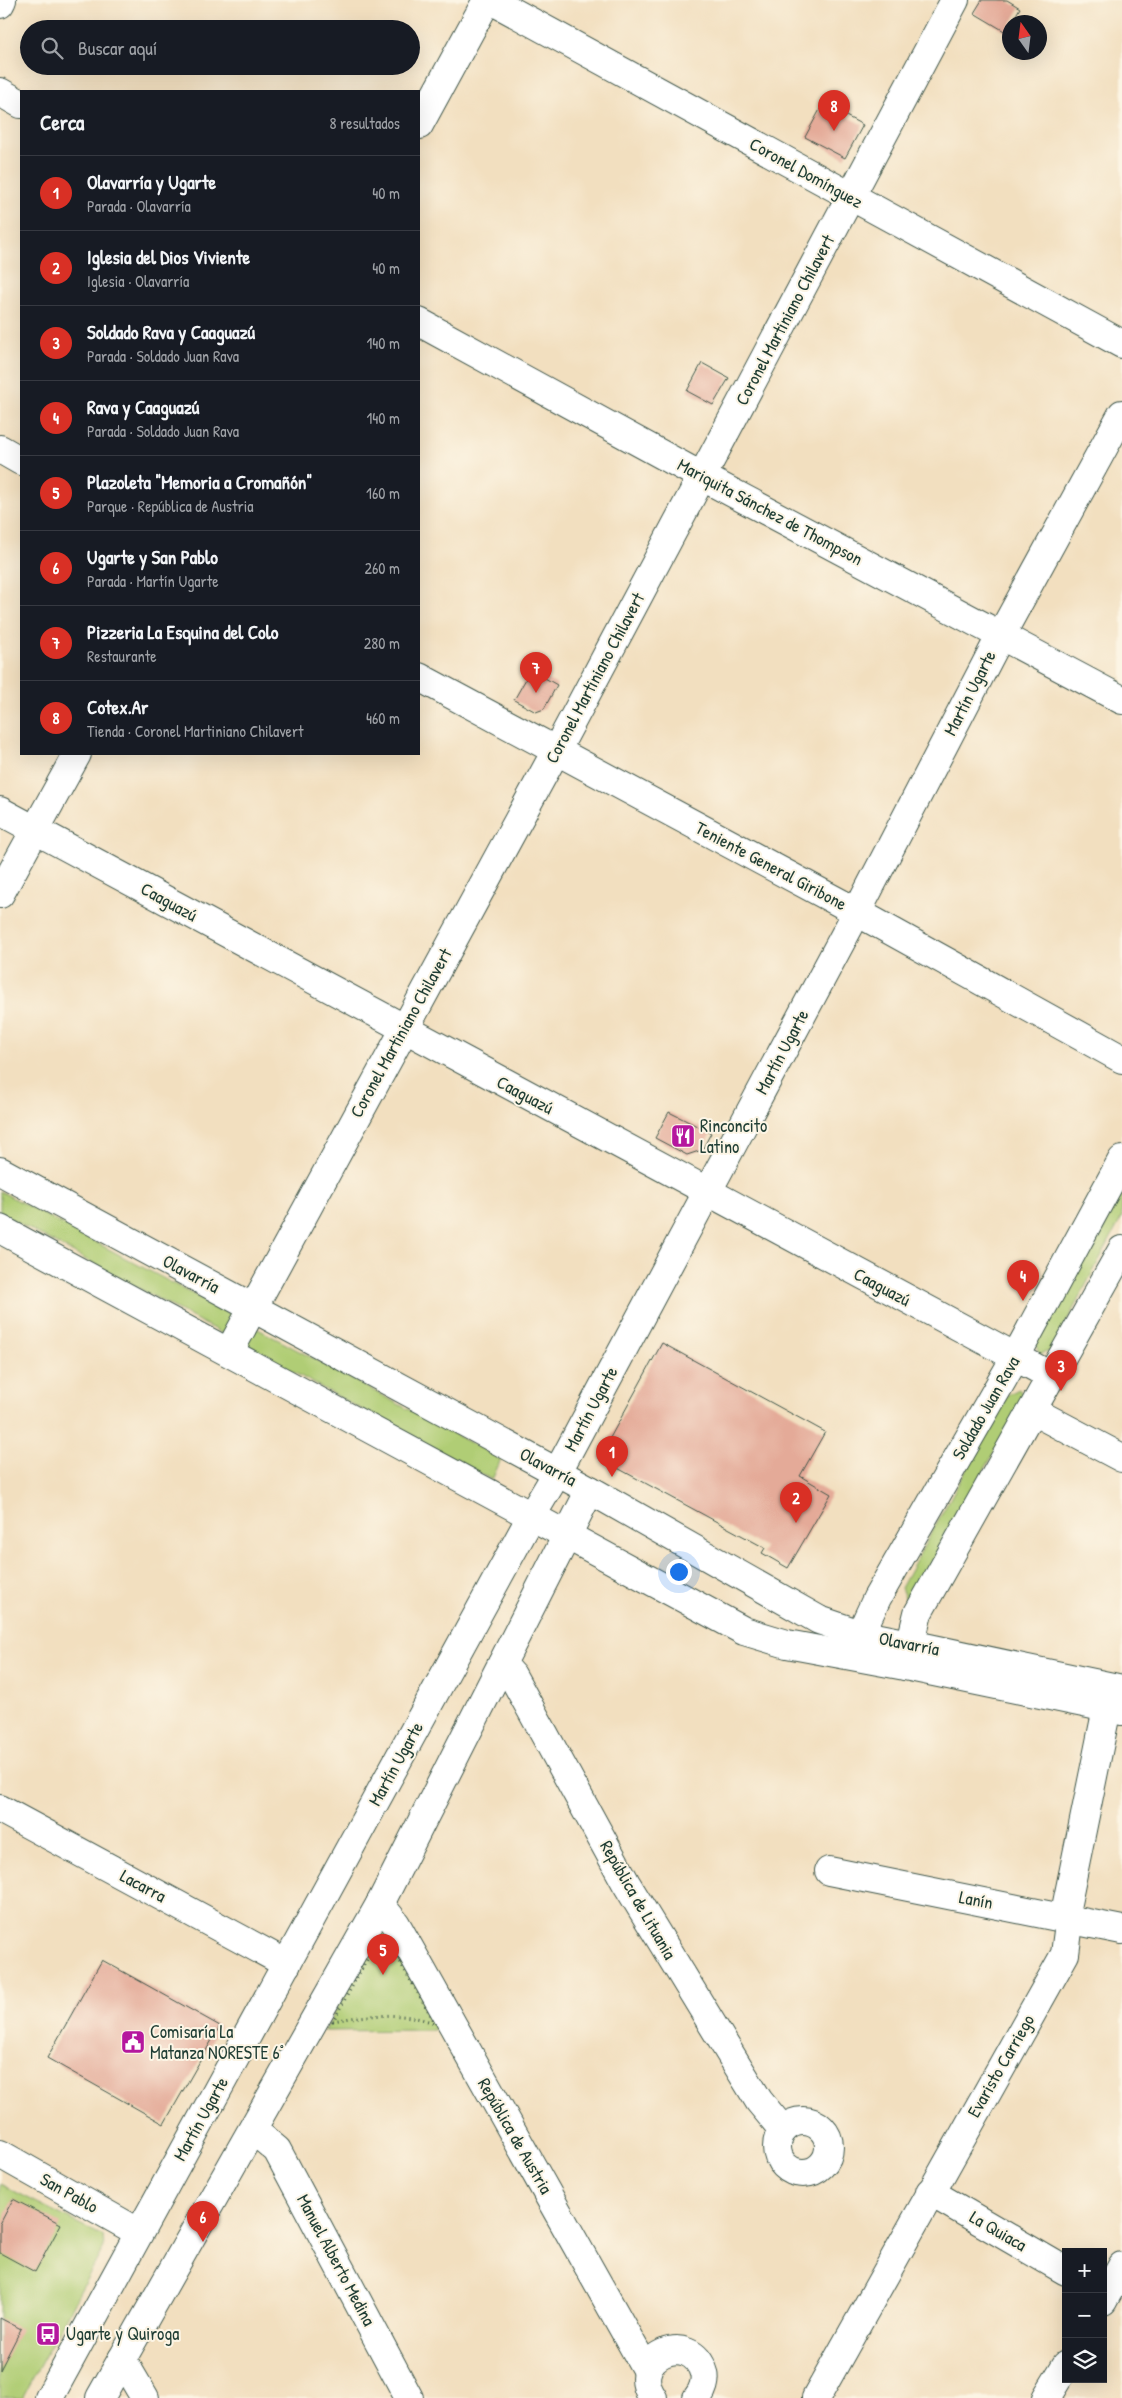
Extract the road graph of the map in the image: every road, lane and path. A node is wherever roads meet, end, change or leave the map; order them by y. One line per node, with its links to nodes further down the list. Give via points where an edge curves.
1 (2, 0): 5 (street)
2 (487, 0): 8 (street)
3 (491, 0): 9 (street, Coronel Domínguez)
4 (955, 0): 9 (street, Coronel Martiniano Chilavert)
5 (0, 4)
6 (0, 92): 7 (street)
7 (20, 103)
8 (420, 123)
9 (852, 198): 11 (street, Coronel Domínguez); 15 (street, Coronel Martiniano Chilavert)
10 (420, 323): 15 (street, Mariquita Sánchez de Thompson)
11 (1122, 344)
12 (1122, 414): 16 (street, Martín Ugarte)
13 (0, 449): 14 (street)
14 (20, 460)
15 (701, 476): 16 (street, Mariquita Sánchez de Thompson); 19 (street, Coronel Martiniano Chilavert)
16 (1001, 635): 18 (street, Mariquita Sánchez de Thompson); 24 (street, Martín Ugarte)
17 (420, 678): 19 (street, Teniente General Giribone)
18 (1122, 700)
19 (556, 751): 24 (street, Teniente General Giribone); 25 (street, Coronel Martiniano Chilavert)
20 (76, 755): 22 (street)
21 (0, 811): 22 (street, Caaguazú)
22 (36, 830): 23 (street); 25 (street, Caaguazú)
23 (0, 894)
24 (857, 912): 26 (street, Teniente General Giribone); 29 (street, Martín Ugarte)
25 (403, 1029): 29 (street, Caaguazú); 32 (street, Coronel Martiniano Chilavert)
26 (1122, 1059)
27 (1122, 1160): 34 (street, Soldado Juan Rava)
28 (0, 1171): 32 (street, Olavarría)
29 (706, 1192): 34 (street, Caaguazú); 38 (street, Martín Ugarte)
30 (0, 1229): 33 (street, Olavarría)
31 (1122, 1250): 35 (street)
32 (253, 1308): 33 (street, Coronel Martiniano Chilavert); 38 (street, Olavarría)
33 (229, 1352): 40 (street, Olavarría)
34 (1015, 1358): 35 (street, Caaguazú); 42 (street, Soldado Juan Rava, via 877,1598)
35 (1051, 1376): 36 (street)
36 (1033, 1411): 37 (street); 43 (street, via 918,1613)
37 (1122, 1458)
38 (557, 1473): 39 (street, Olavarría); 40 (street, Martín Ugarte)
39 (590, 1490): 41 (street); 42 (street, Olavarría, via 819,1620)
40 (532, 1515): 41 (street, Olavarría); 51 (street, Martín Ugarte)
41 (568, 1535): 42 (street, Olavarría, via 744,1632 771,1640); 44 (street)
42 (855, 1645): 43 (street, Olavarría)
43 (908, 1655): 45 (street, Olavarría)
44 (502, 1664): 48 (street); 54 (street, República de Lituania, via 512,1675 626,1883 759,2101)
45 (1117, 1703): 49 (street, Evaristo Carriego)
46 (0, 1809): 51 (street, Lacarra)
47 (829, 1871): 49 (street, Lanín)
48 (380, 1904): 53 (street); 62 (street, República de Austria, via 396,1924)
49 (1065, 1917): 50 (street, Lanín); 56 (street, Evaristo Carriego, via 1068,1931 1065,1954)
50 (1122, 1930)
51 (286, 1964): 57 (street, Martín Ugarte)
52 (333, 2021): 52 (path, via 383,1934 436,2024 422,2018 395,2016)
53 (254, 2130): 61 (street); 67 (street, Manuel Alberto Medina, via 277,2150)
54 (783, 2130)
55 (0, 2154): 57 (street, San Pablo)
56 (930, 2192): 59 (street, La Quiaca); 70 (street, Evaristo Carriego)
57 (138, 2232): 64 (street, Martín Ugarte)
58 (1122, 2266): 60 (street)
59 (1062, 2269)
60 (1109, 2298)
61 (122, 2359): 65 (street); 66 (street)
62 (647, 2371): 68 (street, República de Austria, via 648,2390); 69 (street, via 658,2355 678,2350 688,2352 696,2358 705,2376)
63 (1062, 2372): 71 (street)
64 (49, 2398)
65 (100, 2398)
66 (145, 2398)
67 (409, 2398)
68 (653, 2398)
69 (697, 2398)
70 (816, 2398)
71 (1046, 2398)

